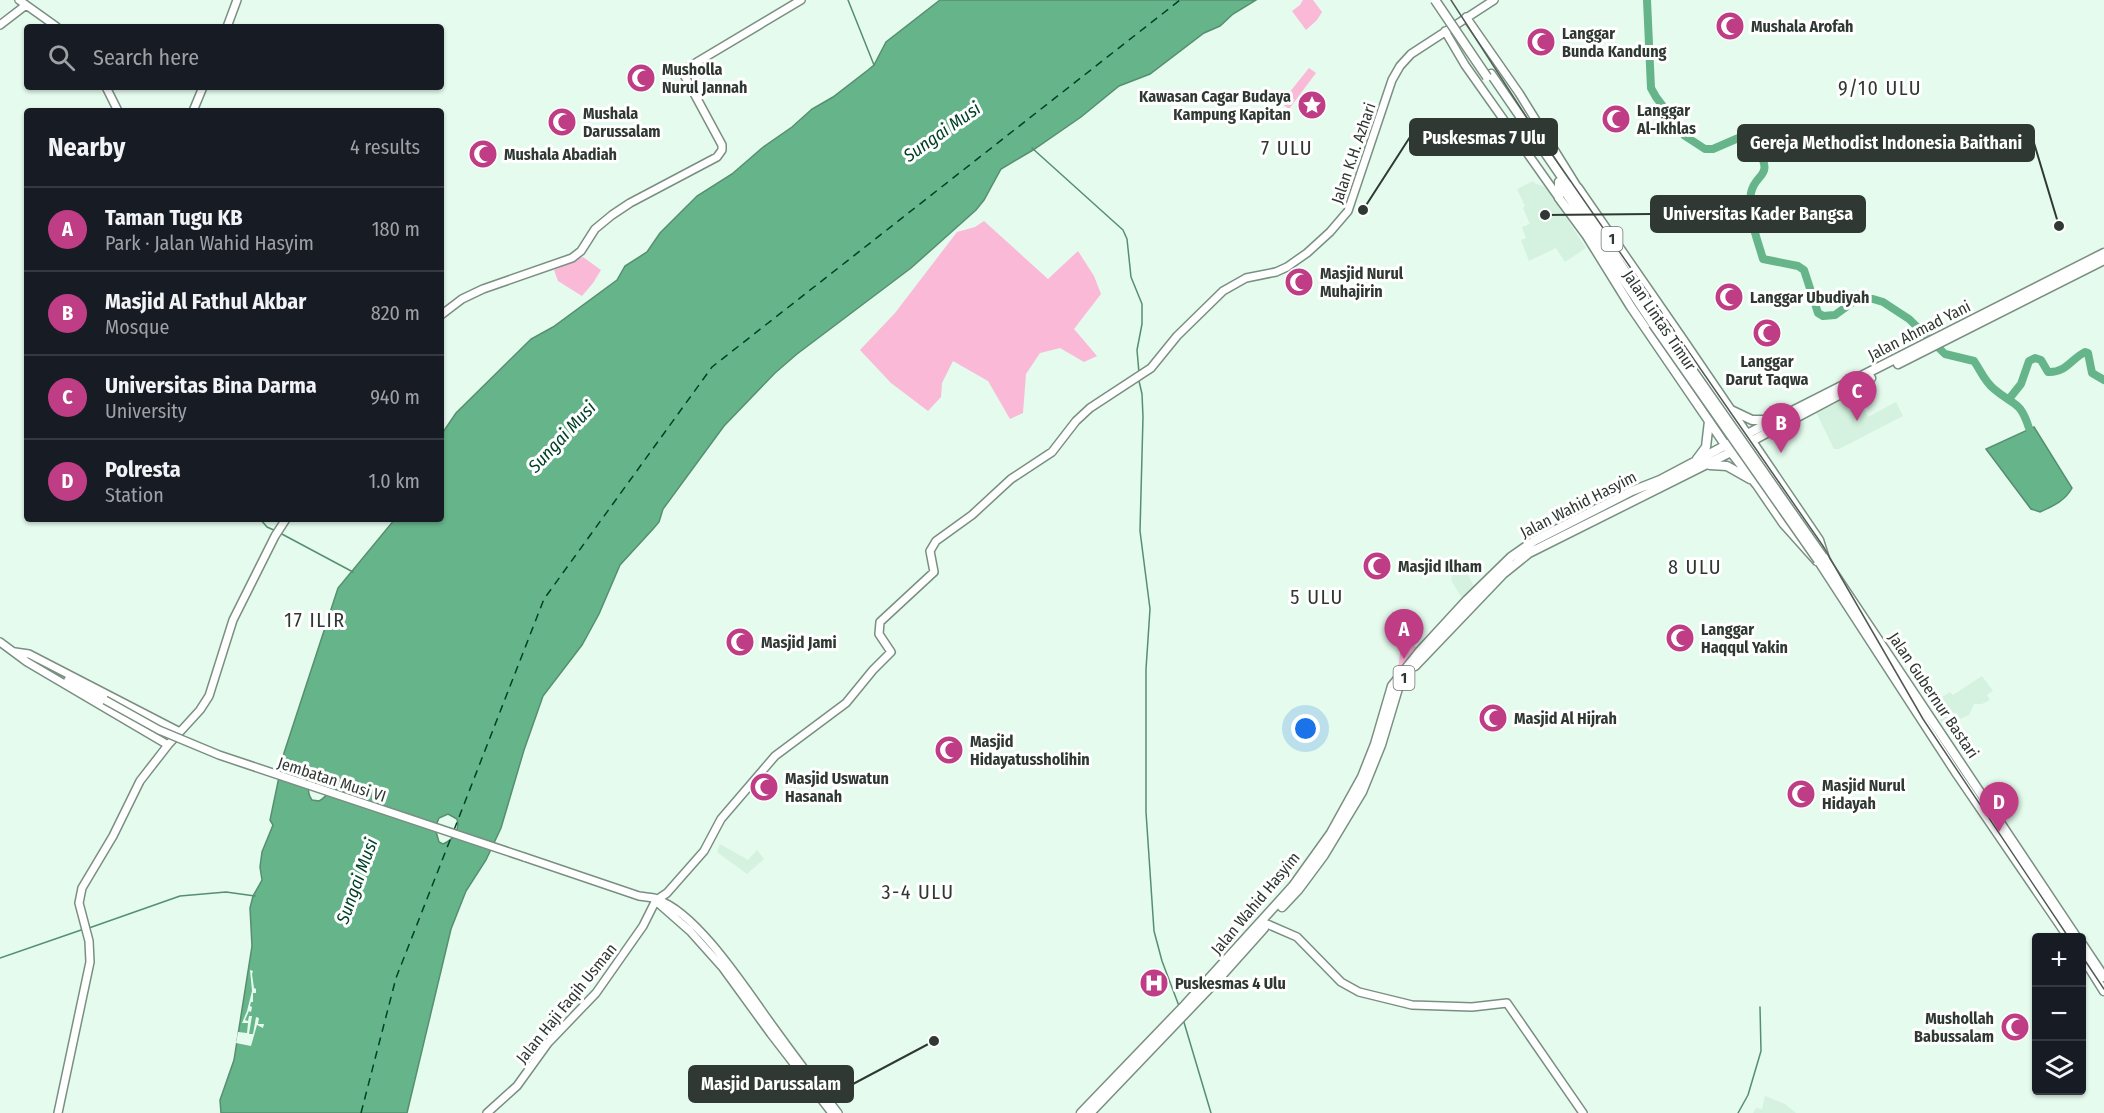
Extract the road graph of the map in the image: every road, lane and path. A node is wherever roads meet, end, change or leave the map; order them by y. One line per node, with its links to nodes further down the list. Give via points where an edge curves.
1 (237, 0): 9 (street)
2 (801, 0): 27 (street, via 682,71 722,145 721,152 612,215 591,233 572,258 483,289)
3 (1435, 0): 12 (highway, bridge)
4 (1441, 0): 12 (highway)
5 (1494, 0): 7 (street)
6 (22, 2): 8 (street); 10 (street)
7 (1466, 17): 11 (street); 18 (street)
8 (53, 24)
9 (228, 24)
10 (0, 25)
11 (1445, 31): 19 (street); 45 (street, Jalan K.H. Azhari, via 1404,60 1392,80 1348,211 1318,244 1287,267 1249,277 1214,298 1154,365 1090,408 1052,452 1011,479 936,541 930,551 934,572)
12 (1489, 76): 17 (highway)
13 (108, 90): 15 (street)
14 (202, 90): 16 (street)
15 (116, 108)
16 (194, 108)
17 (1563, 184): 18 (highway); 19 (highway); 20 (highway, Jalan Gubernur Bastari)
18 (1578, 188): 20 (highway, 1)
19 (1559, 198): 21 (highway, Jalan Lintas Timur / 1)
20 (1593, 222): 21 (highway); 24 (highway, Jalan Gubernur Bastari); 25 (highway, Jalan Gubernur Bastari)
21 (1587, 236): 26 (highway, Jalan Lintas Timur / 1)
22 (2104, 253): 29 (highway, Jalan Ahmad Yani)
23 (2104, 260): 29 (highway, Jalan Ahmad Yani)
24 (1617, 270): 26 (highway); 28 (highway, Jalan Gubernur Bastari)
25 (1633, 275): 28 (highway, Jalan Gubernur Bastari); 30 (highway, Jalan Lintas Timur)
26 (1616, 283): 31 (highway, Jalan Lintas Timur / 1)
27 (444, 313)
28 (1655, 323): 44 (highway, Jalan Gubernur Bastari, bridge)
29 (1941, 338): 34 (highway, Jalan Ahmad Yani)
30 (1722, 397): 31 (highway, via 1716,407); 32 (highway, Jalan Lintas Timur)
31 (1701, 409): 33 (highway, Jalan Lintas Timur / 1)
32 (1731, 410): 34 (highway, via 1752,420); 35 (highway, Jalan Lintas Timur)
33 (1709, 421): 36 (highway, Jalan Lintas Timur / 1); 38 (highway, via 1706,447)
34 (1778, 422): 35 (highway, Jalan Ahmad Yani); 41 (highway, via 1762,447)
35 (1749, 437): 36 (highway, Jalan Wahid Hasyim / 1); 37 (highway, Jalan Gubernur Bastari)
36 (1729, 449): 38 (highway, Jalan Wahid Hasyim / 1); 39 (highway, Jalan Wahid Hasyim / 1); 40 (highway, Jalan Gubernur Bastari)
37 (1764, 461): 40 (highway, via 1752,462); 41 (highway, Jalan Gubernur Bastari)
38 (1693, 464): 59 (highway, Jalan Wahid Hasyim / 1, via 1534,541 1511,557 1467,600 1392,686 1362,777 1322,845 1289,891)
39 (1703, 465): 42 (highway, via 1726,466); 52 (highway, Jalan Wahid Hasyim / 1, via 1529,553 1503,574 1424,655 1397,687 1380,749 1351,813 1298,890)
40 (1747, 472): 42 (highway, Jalan Gubernur Bastari)
41 (1774, 474): 44 (highway, Jalan Gubernur Bastari, via 1819,540)
42 (1757, 485): 44 (highway, Jalan Gubernur Bastari, via 1810,555)
43 (284, 522): 48 (street, via 233,620 211,691)
44 (1822, 560): 50 (highway, Jalan Gubernur Bastari)
45 (904, 599): 51 (street, Jalan Haji Faqih Usman, via 879,625 879,634 891,652 849,699 765,767 722,819 704,851)
46 (0, 642): 47 (street)
47 (15, 652): 48 (street, via 29,654); 49 (street); 51 (street, Jembatan Musi VI, bridge, via 159,730 219,755)
48 (180, 732): 49 (street)
49 (168, 745): 62 (street, via 135,788 80,895 90,962)
50 (1961, 772): 53 (highway, Jalan Gubernur Bastari); 54 (highway, Jalan Gubernur Bastari)
51 (656, 901): 61 (street, Jalan Haji Faqih Usman, via 596,993 541,1052 517,1086); 63 (street, via 723,968); 64 (street, via 674,908 725,960)
52 (1267, 924): 59 (highway, Jalan Wahid Hasyim / 1); 67 (street, via 1297,937 1341,982 1359,992 1412,1005 1472,1007 1508,1003)
53 (2066, 933)
54 (2074, 933)
55 (2086, 955): 57 (highway)
56 (2086, 957): 58 (highway)
57 (2104, 977)
58 (2104, 991)
59 (1186, 1009): 60 (highway, Jalan Wahid Hasyim / 1)
60 (1176, 1018): 65 (highway, Jalan Wahid Hasyim / 1); 66 (highway, Jalan Wahid Hasyim / 1)
61 (489, 1111)
62 (58, 1113)
63 (831, 1113)
64 (838, 1113)
65 (1081, 1113)
66 (1090, 1113)
67 (1583, 1113)

